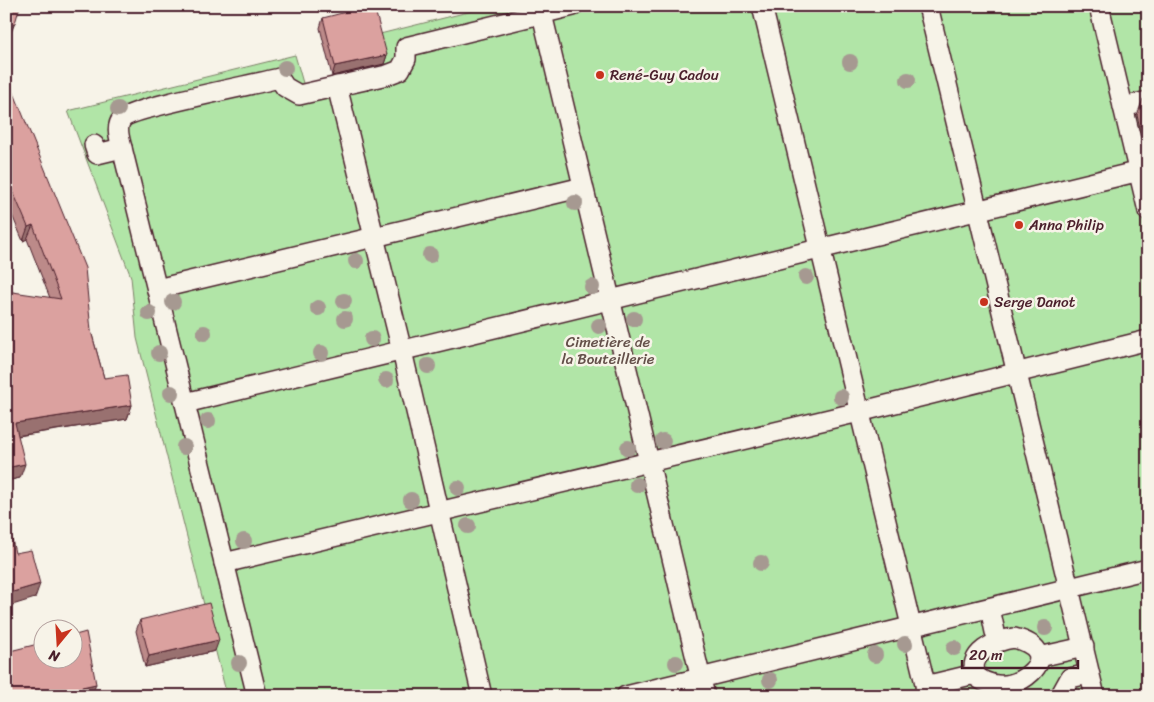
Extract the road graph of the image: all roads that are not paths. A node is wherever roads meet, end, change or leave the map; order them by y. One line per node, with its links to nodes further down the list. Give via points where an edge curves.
1 (573, 6): 5 (lane)
2 (762, 6): 16 (lane)
3 (928, 6): 13 (lane)
4 (1099, 6): 8 (lane)
5 (542, 14): 6 (lane, via 406,47 406,59 400,70); 12 (lane)
6 (337, 86): 10 (lane, via 299,94 285,87 279,78 126,114 120,120 118,132); 15 (lane)
7 (1148, 101): 8 (lane)
8 (1123, 107): 11 (lane)
9 (94, 146): 10 (lane, via 97,154)
10 (122, 148): 17 (lane)
11 (1143, 170): 13 (lane); 14 (lane)
12 (583, 188): 15 (lane); 18 (lane)
13 (976, 209): 16 (lane); 21 (lane)
14 (1148, 211)
15 (374, 236): 17 (lane); 20 (lane)
16 (820, 248): 18 (lane); 23 (lane)
17 (157, 289): 22 (lane)
18 (610, 300): 20 (lane); 24 (lane)
19 (1148, 340): 21 (lane)
20 (402, 351): 22 (lane); 25 (lane)
21 (1017, 372): 23 (lane); 28 (lane)
22 (185, 403): 26 (lane)
23 (859, 412): 24 (lane); 30 (lane)
24 (648, 462): 25 (lane); 36 (lane)
25 (438, 512): 26 (lane); 40 (lane)
26 (224, 563): 39 (lane)
27 (1148, 569): 28 (lane)
28 (1069, 588): 29 (lane); 32 (lane)
29 (990, 608): 30 (lane); 31 (lane)
30 (911, 628): 36 (lane); 38 (lane)
31 (995, 632)
32 (1084, 647): 33 (lane); 35 (lane)
33 (1039, 657): 34 (lane, via 1034,647 1024,641 1003,639 989,645 978,656); 37 (lane, via 1036,667)
34 (975, 674): 37 (lane, via 986,682); 38 (lane)
35 (1089, 674): 42 (lane, via 1070,678); 43 (lane)
36 (703, 687): 41 (lane)
37 (1012, 690)
38 (926, 691)
39 (257, 696)
40 (482, 696)
41 (626, 696)
42 (1060, 696)
43 (1095, 696)

